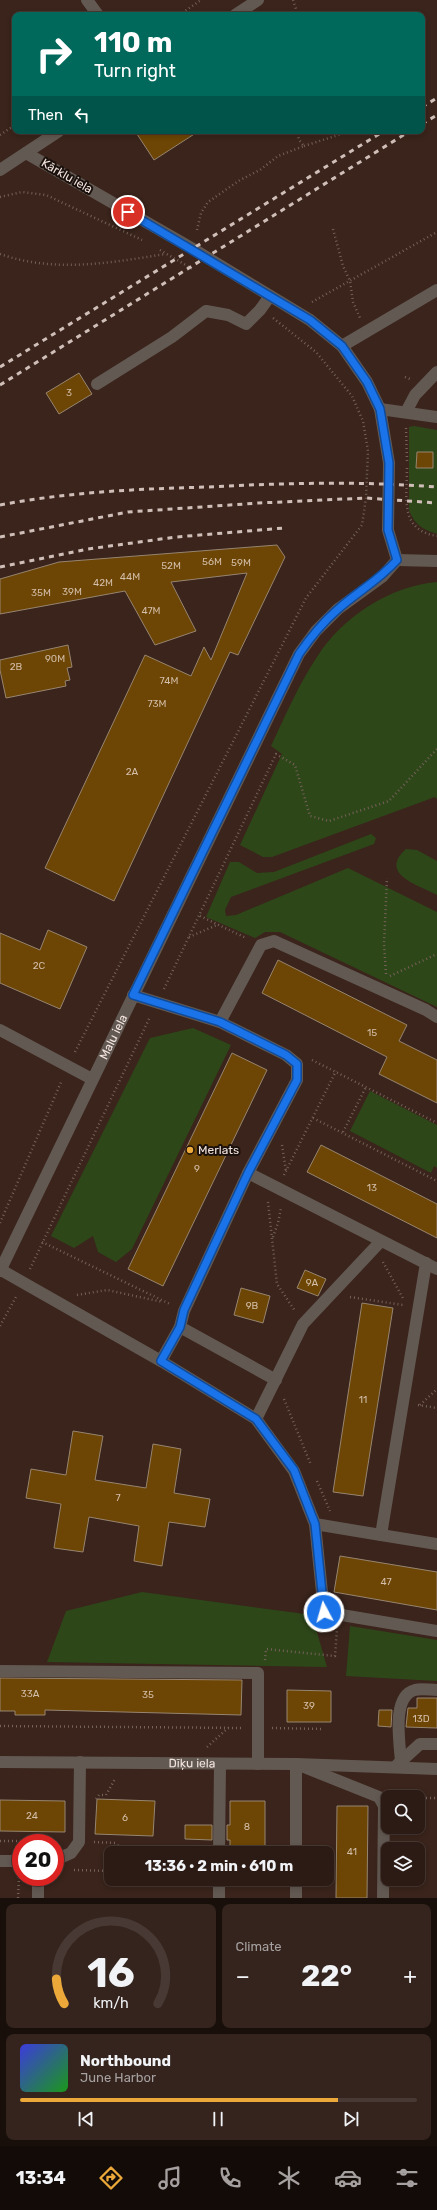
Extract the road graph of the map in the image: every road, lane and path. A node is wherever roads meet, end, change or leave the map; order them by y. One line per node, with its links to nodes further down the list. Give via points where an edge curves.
1 (87, 0): 5 (street)
2 (202, 0): 6 (path)
3 (258, 0): 7 (street)
4 (293, 0): 8 (path)
5 (96, 12)
6 (184, 12)
7 (240, 12)
8 (297, 12)
9 (12, 127): 13 (path)
10 (54, 134): 15 (street)
11 (298, 134): 14 (path)
12 (342, 134): 14 (path)
13 (0, 135)
14 (304, 146): 19 (path, via 278,156 208,202 201,213)
15 (26, 153): 16 (street); 30 (street, Kārklu iela)
16 (0, 170)
17 (0, 197): 21 (path, via 22,192 46,195)
18 (333, 229): 28 (path)
19 (197, 230)
20 (437, 232): 28 (path)
21 (149, 243)
22 (154, 247): 24 (path)
23 (0, 254): 25 (path)
24 (166, 254): 25 (path, via 98,265 46,265); 27 (path)
25 (5, 256): 26 (path)
26 (0, 257)
27 (196, 271)
28 (350, 281): 31 (path); 33 (path, via 353,302)
29 (437, 290): 33 (street)
30 (270, 296): 32 (street); 34 (street, Kārklu iela, via 310,320)
31 (311, 302)
32 (260, 310): 36 (street, via 246,324 228,315 206,311 172,337); 57 (path, via 316,352 352,396 363,421 368,451 362,525 306,598)
33 (367, 331): 34 (street)
34 (342, 346): 37 (street, Kārklu iela, via 367,382)
35 (437, 372): 38 (street, via 415,395)
36 (97, 384)
37 (380, 409): 38 (street); 42 (street, via 389,463 388,530)
38 (406, 412): 39 (street)
39 (437, 417)
40 (406, 428): 41 (path, via 406,500 409,519 417,529)
41 (437, 536)
42 (397, 560): 43 (street); 51 (street, Malu iela, via 382,577 338,609 316,631 299,654)
43 (437, 561)
44 (437, 749): 46 (path, via 389,801 329,821 310,816 295,765 276,754)
45 (387, 878): 50 (path, via 384,944 386,978)
46 (200, 916): 47 (path); 48 (path)
47 (217, 925): 48 (path); 49 (path)
48 (189, 937): 52 (path)
49 (260, 944): 53 (street, via 274,941); 54 (street)
50 (437, 954)
51 (133, 995): 52 (street); 59 (street, Malu iela)
52 (158, 1002): 54 (street); 70 (path)
53 (437, 1017)
54 (220, 1022): 56 (street, via 286,1055)
55 (0, 1030): 57 (street)
56 (297, 1064): 58 (path, via 313,1060); 64 (street, via 297,1080)
57 (68, 1066): 59 (street); 68 (path)
58 (336, 1072): 60 (path); 61 (path)
59 (92, 1079): 74 (street, Malu iela)
60 (366, 1087): 62 (path); 63 (path)
61 (313, 1118): 63 (path); 67 (path)
62 (437, 1123)
63 (343, 1132): 66 (path)
64 (248, 1173): 65 (street); 79 (street)
65 (265, 1181): 67 (street); 69 (path)
66 (437, 1181)
67 (283, 1191): 69 (path); 71 (street)
68 (0, 1223)
69 (273, 1238): 80 (path, via 277,1284)
70 (42, 1242): 75 (path); 78 (path)
71 (378, 1244): 72 (street); 76 (street); 76 (path, via 407,1306)
72 (426, 1263): 73 (street); 92 (street)
73 (437, 1269)
74 (0, 1271): 75 (street)
75 (24, 1283): 77 (street); 81 (path)
76 (332, 1294): 80 (street)
77 (52, 1299): 78 (path, via 107,1290); 83 (street)
78 (167, 1302): 79 (path)
79 (184, 1310): 82 (street)
80 (303, 1324): 84 (street)
81 (0, 1326)
82 (180, 1327): 83 (street); 84 (street)
83 (161, 1361): 87 (street)
84 (276, 1380): 87 (street); 88 (path)
85 (437, 1389): 86 (path)
86 (420, 1405)
87 (256, 1419): 91 (street, via 294,1470)
88 (314, 1472)
89 (316, 1479): 90 (path, via 330,1512)
90 (335, 1516)
91 (315, 1524): 92 (street); 94 (street, via 324,1612)
92 (381, 1535): 93 (street)
93 (437, 1544)
94 (338, 1615): 95 (street); 96 (path, via 335,1656 266,1649)
95 (437, 1631)
96 (264, 1664)
97 (0, 1671): 101 (street, via 258,1674)
98 (437, 1690): 110 (street, via 414,1690 404,1697 398,1708)
99 (0, 1726): 100 (path)
100 (229, 1728): 101 (path); 106 (path)
101 (258, 1728): 102 (path); 108 (street)
102 (324, 1729)
103 (437, 1744): 110 (street, via 420,1744)
104 (0, 1762): 105 (street, Dīķu iela)
105 (80, 1762): 106 (street, Dīķu iela); 115 (street)
106 (189, 1763): 107 (street, Dīķu iela)
107 (220, 1764): 108 (street, Dīķu iela); 117 (street)
108 (258, 1764): 109 (street, Dīķu iela)
109 (296, 1764): 110 (street, Dīķu iela); 118 (street); 132 (street, via 379,1797 384,1806)
110 (398, 1765): 111 (street, Dīķu iela)
111 (437, 1769)
112 (425, 1798): 113 (path)
113 (437, 1798)
114 (0, 1841): 115 (path)
115 (79, 1842): 116 (path, via 115,1843); 119 (street, via 71,1853)
116 (118, 1846)
117 (219, 1846)
118 (296, 1846)
119 (64, 1856)
120 (0, 1861): 121 (street)
121 (12, 1861)
122 (69, 1870): 123 (path)
123 (104, 1871)
124 (19, 1886): 128 (path)
125 (38, 1886): 129 (street)
126 (219, 1886): 130 (street)
127 (296, 1886): 131 (street)
128 (18, 1898)
129 (38, 1898)
130 (218, 1898)
131 (296, 1898)
132 (383, 1898)

